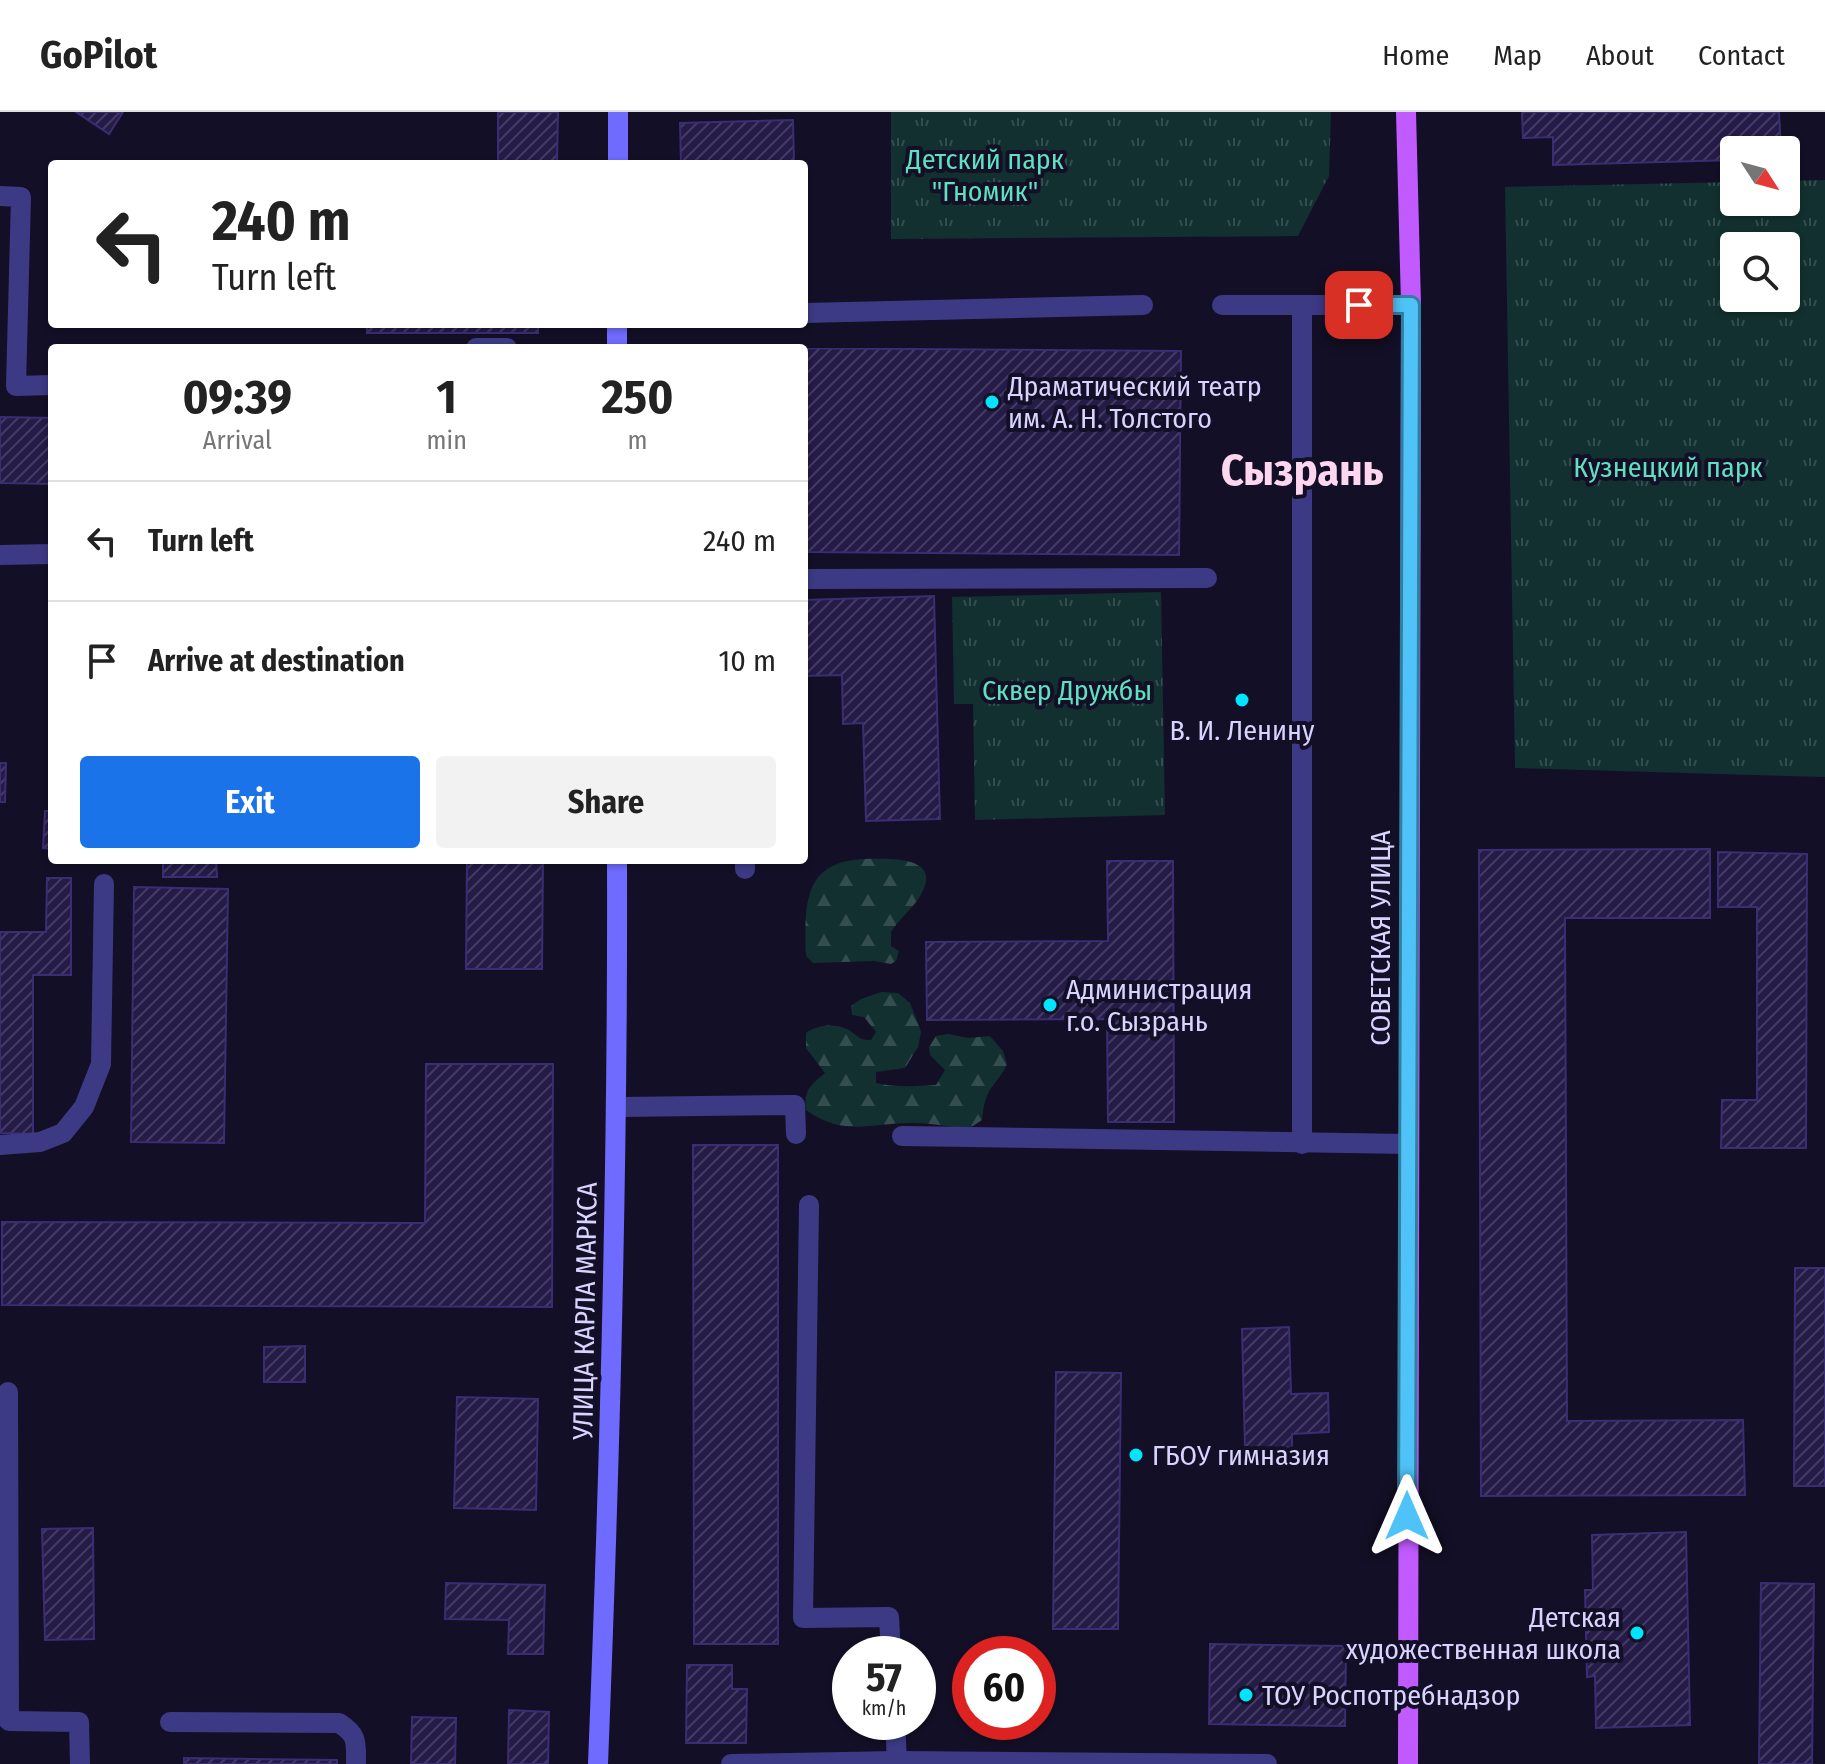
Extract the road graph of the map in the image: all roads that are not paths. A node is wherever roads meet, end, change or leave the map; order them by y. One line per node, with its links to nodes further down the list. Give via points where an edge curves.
1 (618, 112): 3 (street)
2 (1406, 112): 7 (main road, СОВЕТСКАЯ УЛИЦА)
3 (618, 160)
4 (0, 196): 10 (street, via 21,197 16,386)
5 (1143, 305): 9 (street)
6 (1222, 305): 8 (street)
7 (1411, 305): 8 (street); 21 (main road, СОВЕТСКАЯ УЛИЦА)
8 (1302, 306): 20 (street)
9 (808, 313)
10 (48, 385)
11 (48, 554): 12 (street)
12 (0, 555)
13 (1207, 578): 14 (street)
14 (808, 579)
15 (617, 864): 17 (street, УЛИЦА КАРЛА МАРКСА)
16 (104, 884): 22 (street, via 101,1064 84,1107 63,1133 40,1142)
17 (618, 1107): 18 (street, via 795,1105); 31 (street, УЛИЦА КАРЛА МАРКСА)
18 (796, 1134)
19 (902, 1136): 20 (street)
20 (1302, 1144): 21 (street)
21 (1407, 1144): 34 (main road, СОВЕТСКАЯ УЛИЦА)
22 (0, 1145)
23 (809, 1205): 25 (street, via 803,1618 889,1617)
24 (8, 1392): 29 (street, via 9,1721 79,1722)
25 (890, 1636)
26 (170, 1722): 30 (street, via 339,1723 356,1742)
27 (896, 1740): 28 (street)
28 (897, 1761): 32 (street); 33 (street)
29 (80, 1764)
30 (356, 1764)
31 (598, 1764)
32 (731, 1764)
33 (1267, 1764)
34 (1408, 1764)

